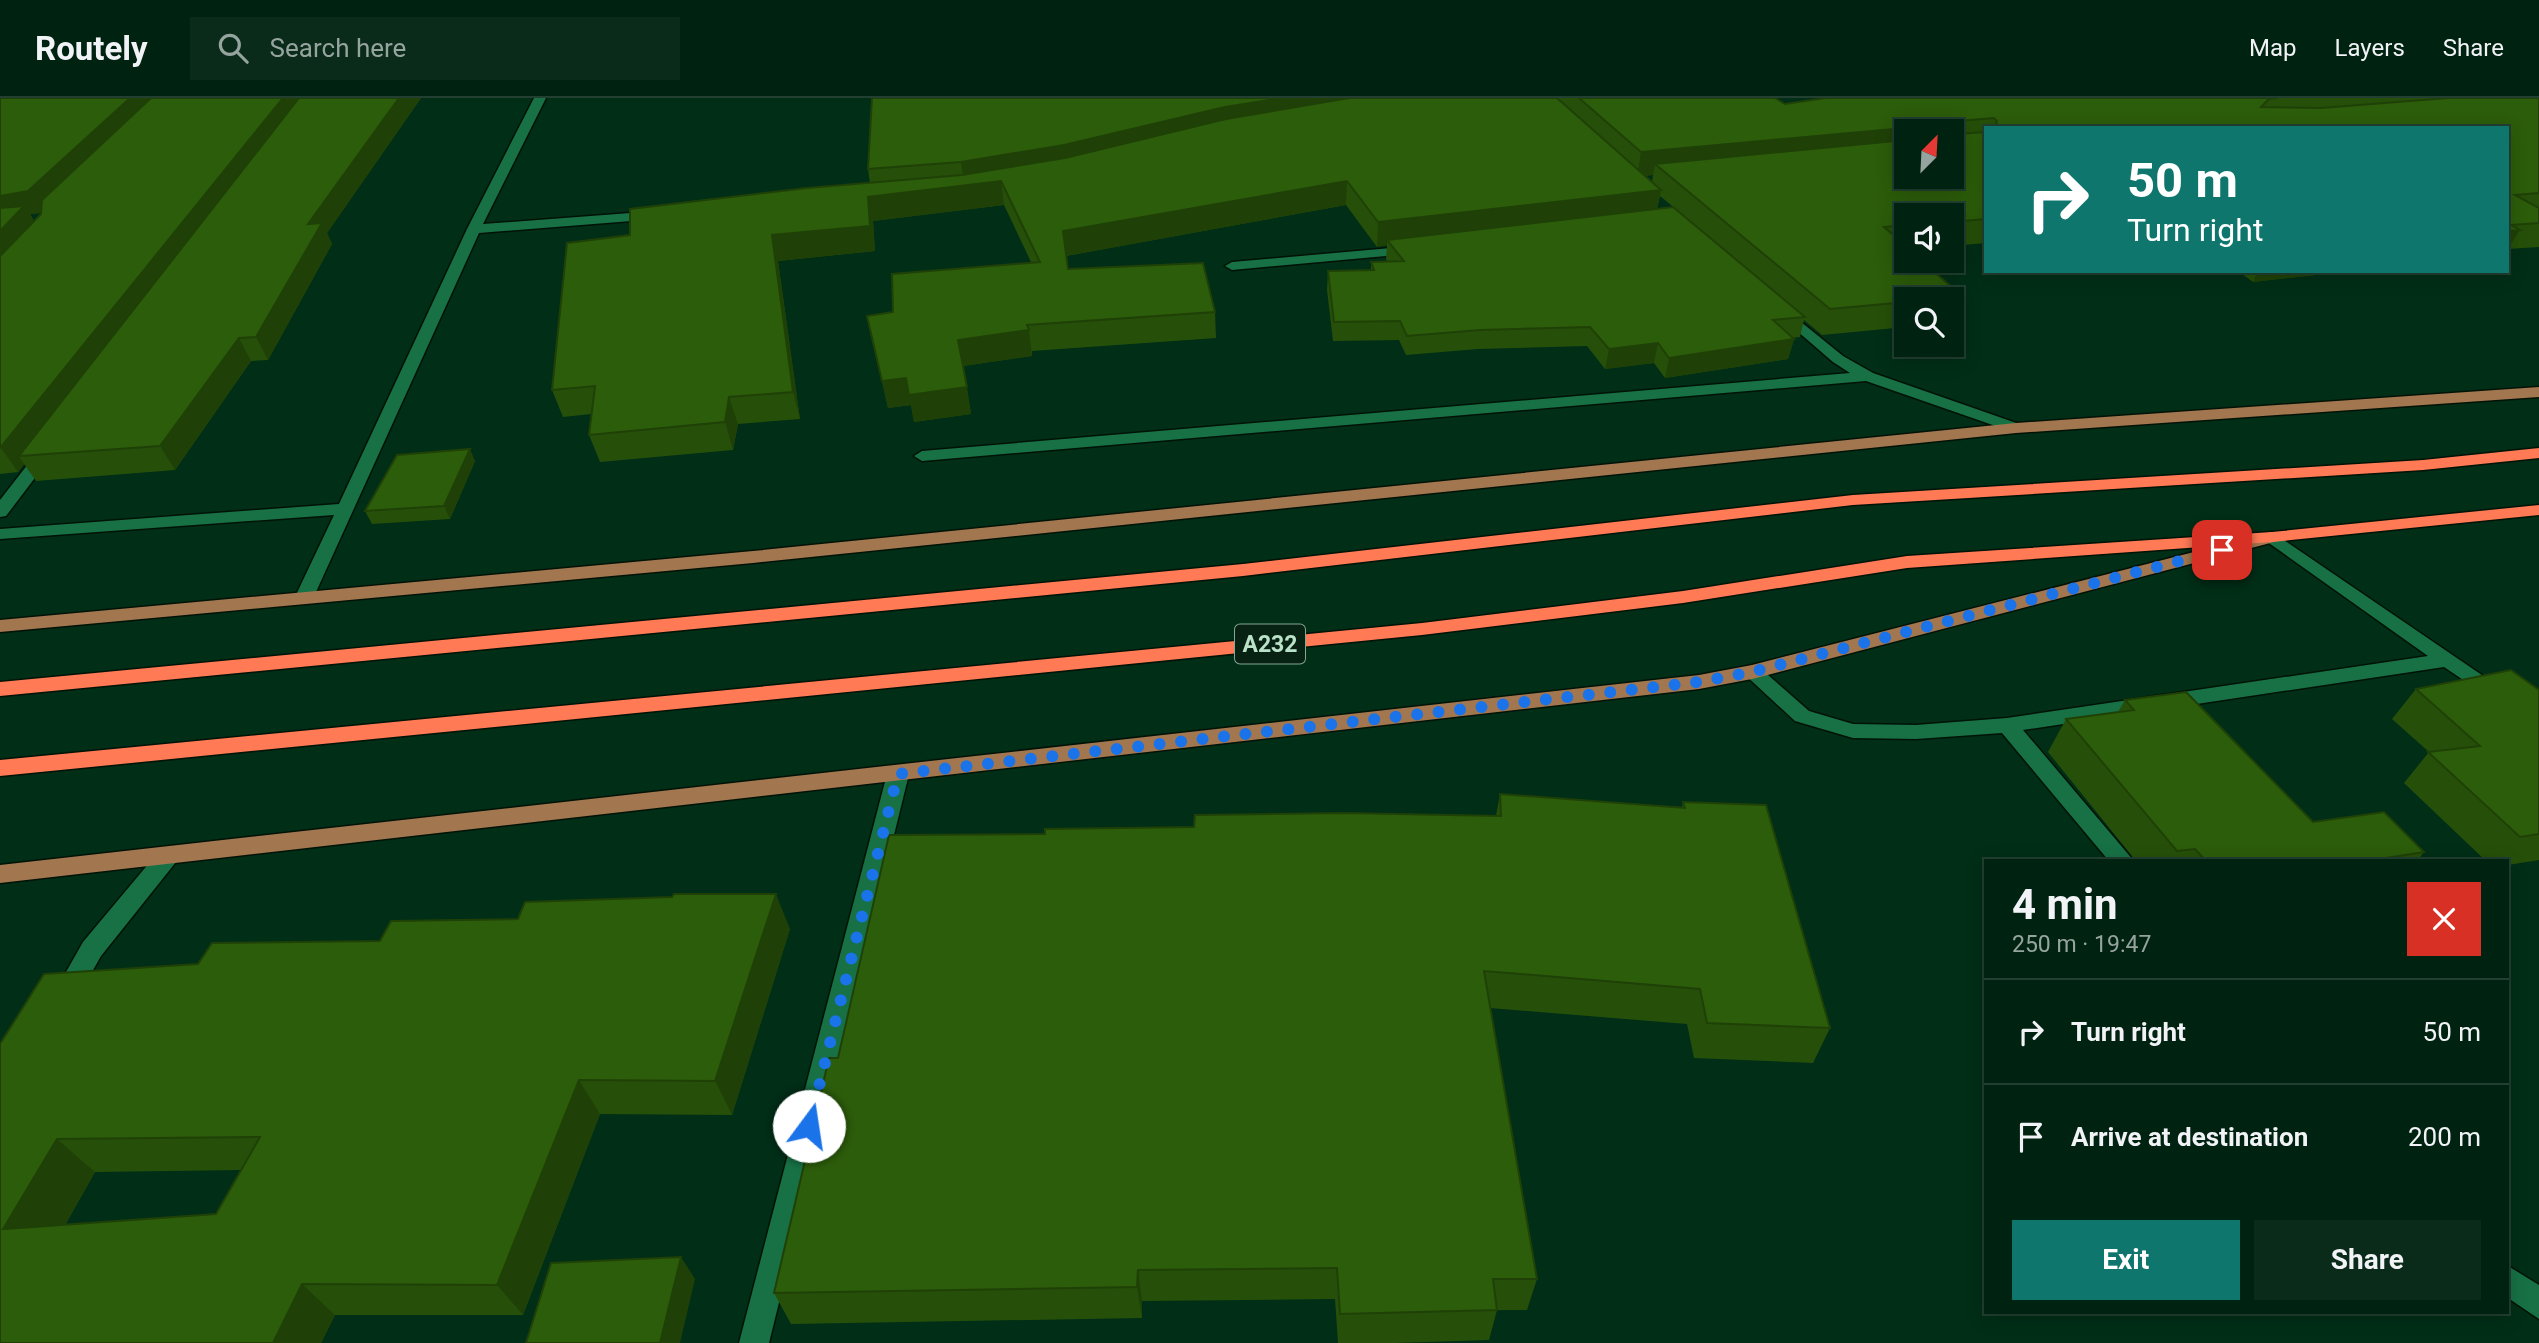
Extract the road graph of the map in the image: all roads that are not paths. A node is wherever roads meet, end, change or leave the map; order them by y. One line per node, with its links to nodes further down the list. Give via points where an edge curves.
1 (540, 98): 3 (street)
2 (669, 215): 3 (street)
3 (474, 229): 13 (street)
4 (1433, 248): 5 (street)
5 (1233, 266)
6 (1766, 298): 7 (street, via 1838,359)
7 (1867, 376): 9 (street); 12 (street)
8 (2539, 392): 9 (main road)
9 (2016, 428): 18 (main road, via 753,557)
10 (58, 436): 15 (street)
11 (2539, 453): 22 (highway, via 2423,465 1853,500 1242,570)
12 (922, 456)
13 (345, 509): 16 (street); 18 (street)
14 (2539, 510): 17 (highway, A232)
15 (0, 512)
16 (0, 534)
17 (2272, 537): 20 (street); 21 (main road); 25 (highway, A232, via 1906,562 1683,597 1422,629)
18 (304, 598): 19 (main road)
19 (0, 626)
20 (2445, 660): 23 (street); 24 (street)
21 (1752, 672): 24 (street, via 1802,716 1853,731); 26 (main road, via 1685,684)
22 (0, 690)
23 (2539, 723)
24 (2007, 725): 28 (street)
25 (0, 768)
26 (898, 774): 27 (main road); 33 (street)
27 (168, 856): 29 (main road); 30 (street, via 92,949)
28 (2120, 859)
29 (0, 874)
30 (54, 1018)
31 (2509, 1281): 32 (street)
32 (2539, 1304)
33 (754, 1343)

